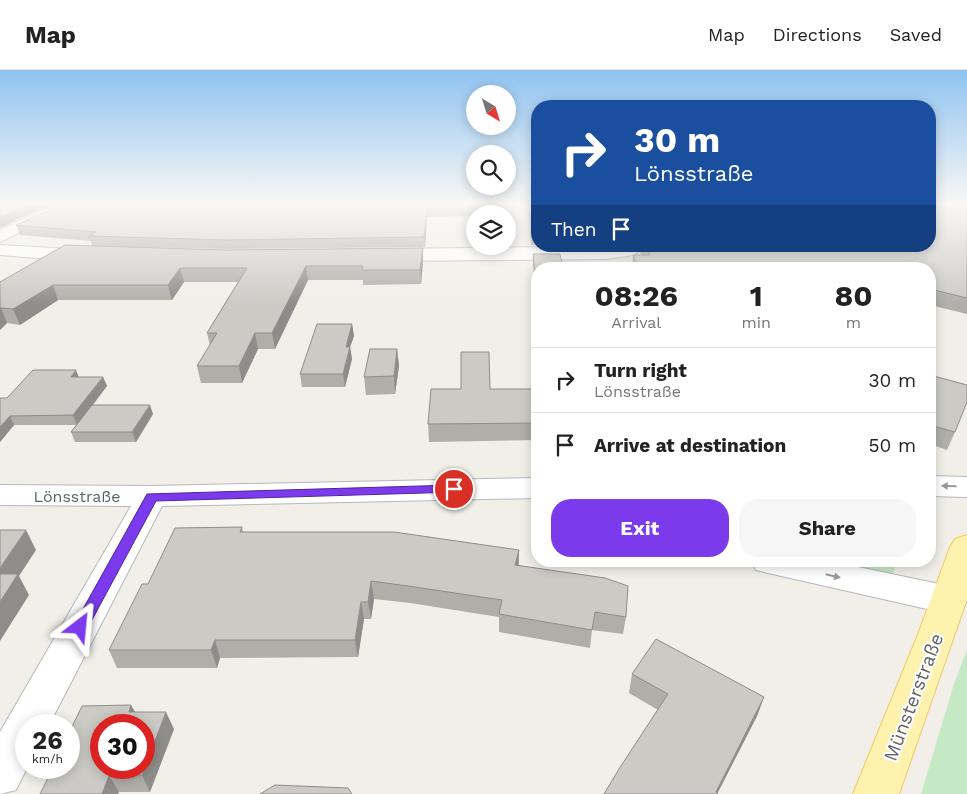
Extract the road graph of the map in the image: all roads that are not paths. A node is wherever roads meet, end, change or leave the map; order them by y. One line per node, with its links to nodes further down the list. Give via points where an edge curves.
1 (0, 250): 4 (street)
2 (618, 252): 3 (street)
3 (368, 255)
4 (107, 257)
5 (936, 486): 6 (street, one-way to 5)
6 (967, 487)
7 (531, 488): 8 (street, Lönsstraße)
8 (454, 489): 10 (street, Lönsstraße); 11 (street, Lönsstraße)
9 (0, 495): 10 (street, Lönsstraße)
10 (152, 496): 15 (street)
11 (531, 506)
12 (967, 548): 14 (main road, Münsterstraße)
13 (796, 567): 14 (street, one-way to 14)
14 (958, 602): 18 (main road, Münsterstraße)
15 (34, 714)
16 (15, 748): 17 (street)
17 (0, 775)
18 (876, 794)

